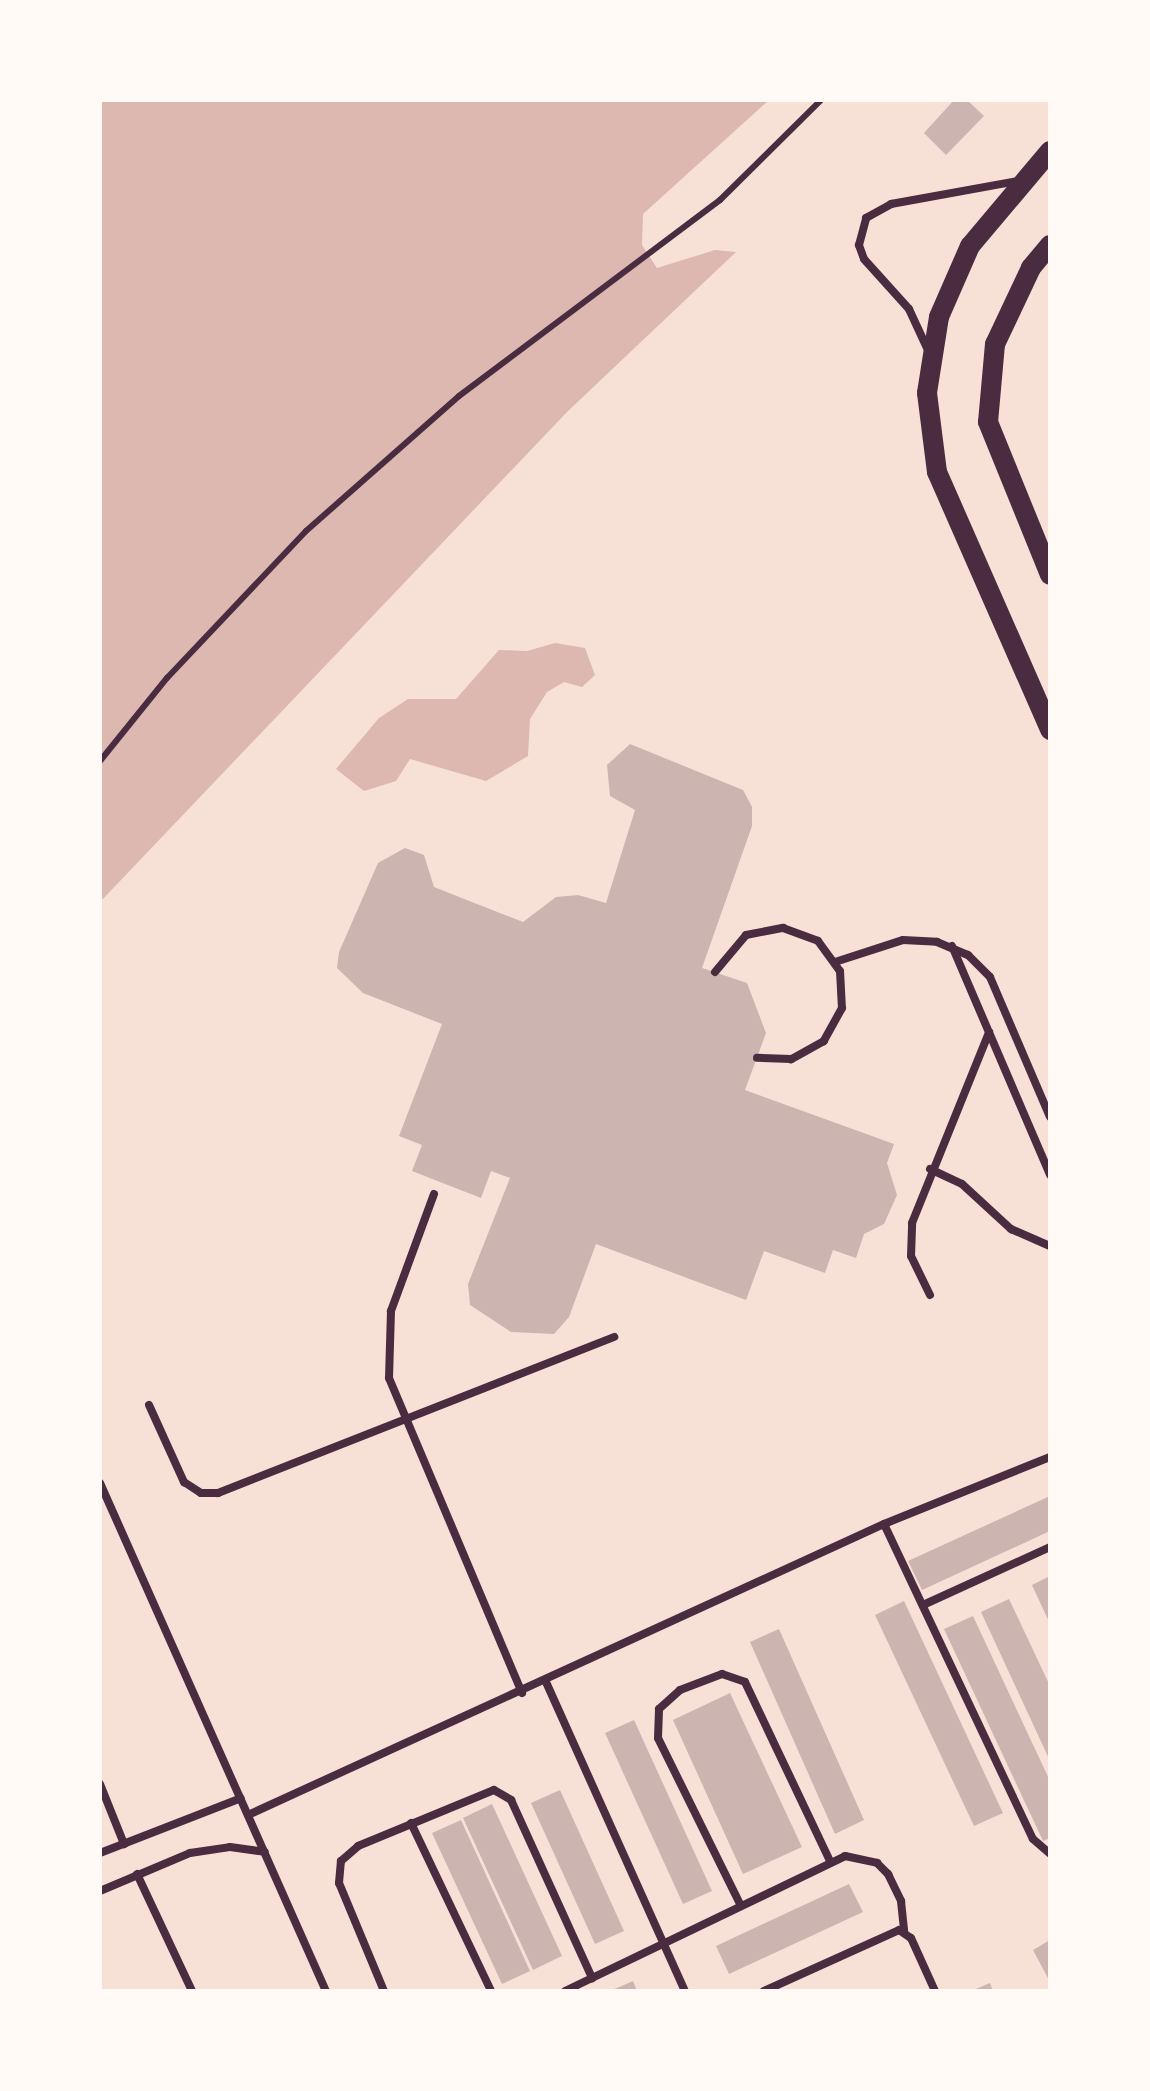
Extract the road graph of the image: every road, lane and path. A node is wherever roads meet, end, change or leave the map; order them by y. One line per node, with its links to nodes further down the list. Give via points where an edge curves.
1 (821, 100): 8 (path, via 750,174 458,396 306,531 166,678)
2 (1050, 151): 3 (main road)
3 (1026, 180): 5 (main road, via 970,246 939,317); 5 (lane, via 891,204 866,218 859,245 864,259 909,310)
4 (1050, 244): 6 (main road, via 1031,268 995,344 988,422)
5 (931, 358): 7 (main road, via 927,394 937,472)
6 (1050, 576)
7 (1050, 730)
8 (100, 761)
9 (952, 946): 10 (lane, via 903,940); 12 (lane); 14 (lane, via 990,976)
10 (835, 962): 11 (lane, via 801,932 764,929 731,947); 13 (lane, via 842,1008 824,1041 791,1059)
11 (715, 972)
12 (989, 1032): 15 (lane); 17 (lane)
13 (757, 1058)
14 (1027, 1064): 15 (lane); 16 (lane)
15 (1005, 1070): 18 (lane)
16 (1050, 1117)
17 (930, 1169): 20 (lane, via 962,1184 1011,1229); 21 (lane, via 910,1240 915,1270)
18 (1050, 1176)
19 (434, 1194): 24 (lane, via 387,1333 389,1378)
20 (1050, 1246)
21 (930, 1295)
22 (614, 1337): 24 (lane)
23 (148, 1405): 24 (lane, via 184,1482 209,1494)
24 (402, 1420): 31 (lane, via 464,1544)
25 (1050, 1456): 27 (lane)
26 (100, 1483): 33 (lane)
27 (884, 1524): 29 (lane); 30 (lane)
28 (1050, 1547): 29 (lane)
29 (922, 1605): 39 (lane, via 1033,1839)
30 (546, 1682): 31 (lane); 45 (lane)
31 (522, 1692): 34 (lane)
32 (100, 1784): 36 (lane)
33 (241, 1798): 34 (lane); 36 (lane)
34 (248, 1815): 37 (lane)
35 (412, 1823): 46 (lane, via 483,1792 504,1793); 49 (lane, via 358,1846 338,1872); 50 (lane)
36 (124, 1844): 38 (lane)
37 (265, 1852): 41 (lane, via 210,1848); 48 (lane)
38 (100, 1854)
39 (1050, 1854)
40 (830, 1861): 43 (lane); 43 (lane, via 745,1682 722,1674 680,1690 659,1709 658,1738); 44 (lane, via 861,1856 877,1863 895,1887)
41 (136, 1874): 42 (lane); 47 (lane)
42 (100, 1891)
43 (741, 1906): 45 (lane)
44 (904, 1931): 53 (lane); 54 (lane)
45 (664, 1944): 46 (lane); 52 (lane)
46 (592, 1978): 51 (lane)
47 (192, 1991)
48 (326, 1991)
49 (384, 1991)
50 (491, 1991)
51 (565, 1991)
52 (685, 1991)
53 (764, 1991)
54 (936, 1991)

